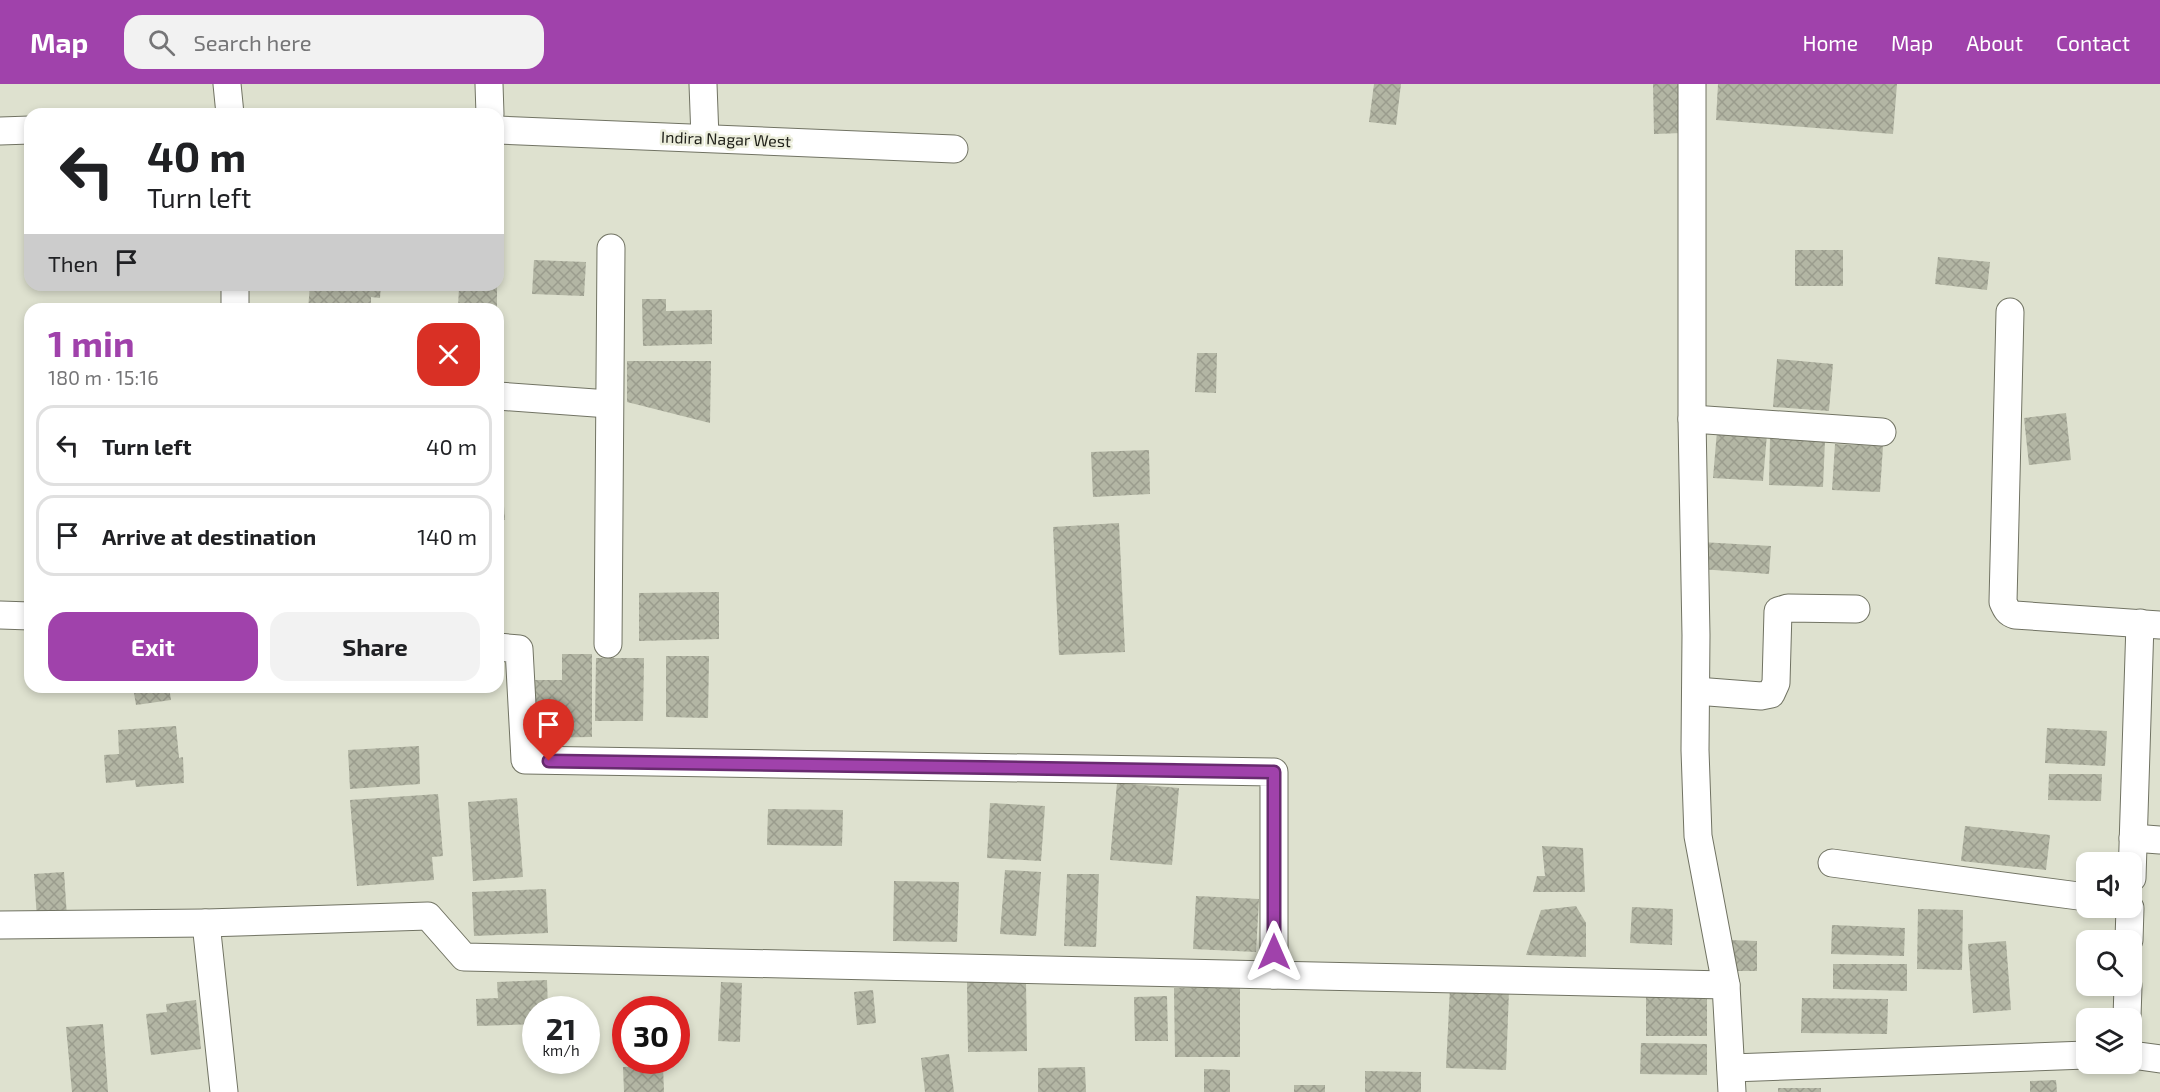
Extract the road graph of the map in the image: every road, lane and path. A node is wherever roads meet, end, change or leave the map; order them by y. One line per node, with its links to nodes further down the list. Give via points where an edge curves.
1 (227, 84): 5 (street)
2 (489, 84): 6 (street)
3 (703, 84): 10 (street)
4 (1692, 84): 16 (street)
5 (229, 108)
6 (490, 108)
7 (24, 130): 9 (street)
8 (504, 130): 10 (street, Indira Nagar West)
9 (0, 131)
10 (705, 138): 11 (street, Indira Nagar West)
11 (954, 149)
12 (611, 248): 15 (street)
13 (2010, 312): 21 (street, via 2003,602 2006,609 2015,615)
14 (504, 396): 15 (street)
15 (609, 404): 22 (street)
16 (1692, 419): 17 (street); 24 (street)
17 (1882, 432)
18 (1856, 609): 24 (street, via 1778,611 1776,683 1772,694)
19 (0, 615): 20 (street)
20 (24, 616)
21 (2150, 624): 25 (street)
22 (608, 644)
23 (504, 648): 32 (street, via 519,649 525,760 1274,772)
24 (1695, 691): 33 (street, via 1698,836)
25 (2133, 838): 26 (street); 27 (street)
26 (2160, 840)
27 (2133, 852)
28 (1832, 862): 29 (street)
29 (2076, 896)
30 (206, 923): 31 (street); 32 (street, via 428,916 464,957); 38 (street)
31 (0, 925)
32 (1274, 975): 33 (street)
33 (1726, 985): 37 (street)
34 (2076, 1056): 37 (street)
35 (2142, 1056): 36 (street)
36 (2160, 1059)
37 (1731, 1080)
38 (224, 1092)

